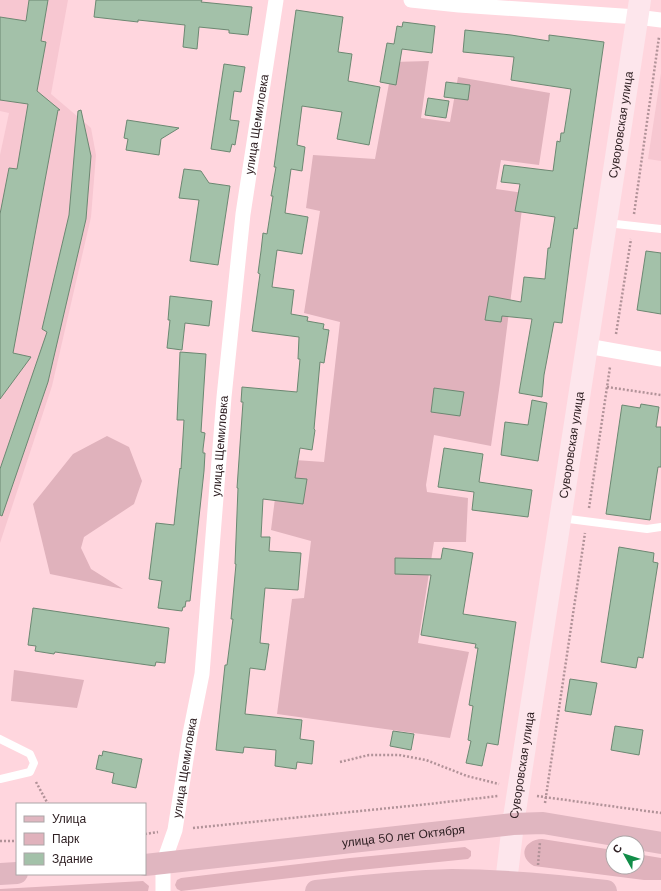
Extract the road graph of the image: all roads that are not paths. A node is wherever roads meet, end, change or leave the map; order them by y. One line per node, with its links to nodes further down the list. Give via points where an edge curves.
1 (276, 0): 16 (street, улица Щемиловка, via 243,214 224,397 202,674 175,830)
2 (411, 0): 3 (street)
3 (460, 2): 4 (street)
4 (638, 8): 5 (street); 6 (street, Суворовская улица)
5 (660, 26)
6 (606, 223): 7 (lane); 8 (street, Суворовская улица)
7 (661, 229)
8 (587, 346): 9 (street); 10 (street, Суворовская улица)
9 (661, 359)
10 (560, 518): 11 (lane, via 647,529); 14 (street, Суворовская улица)
11 (661, 527)
12 (0, 739): 13 (lane, via 30,754 34,763 30,772)
13 (0, 779)
14 (513, 824): 15 (main road, улица 50 лет Октября, via 543,823); 16 (main road, улица 50 лет Октября); 19 (street, Суворовская улица)
15 (661, 843)
16 (154, 865): 20 (street, улица Щемиловка)
17 (16, 873): 18 (main road)
18 (0, 874)
19 (506, 886): 21 (main road, via 452,880); 22 (main road, via 535,884)
20 (162, 891)
21 (316, 891)
22 (606, 891)

